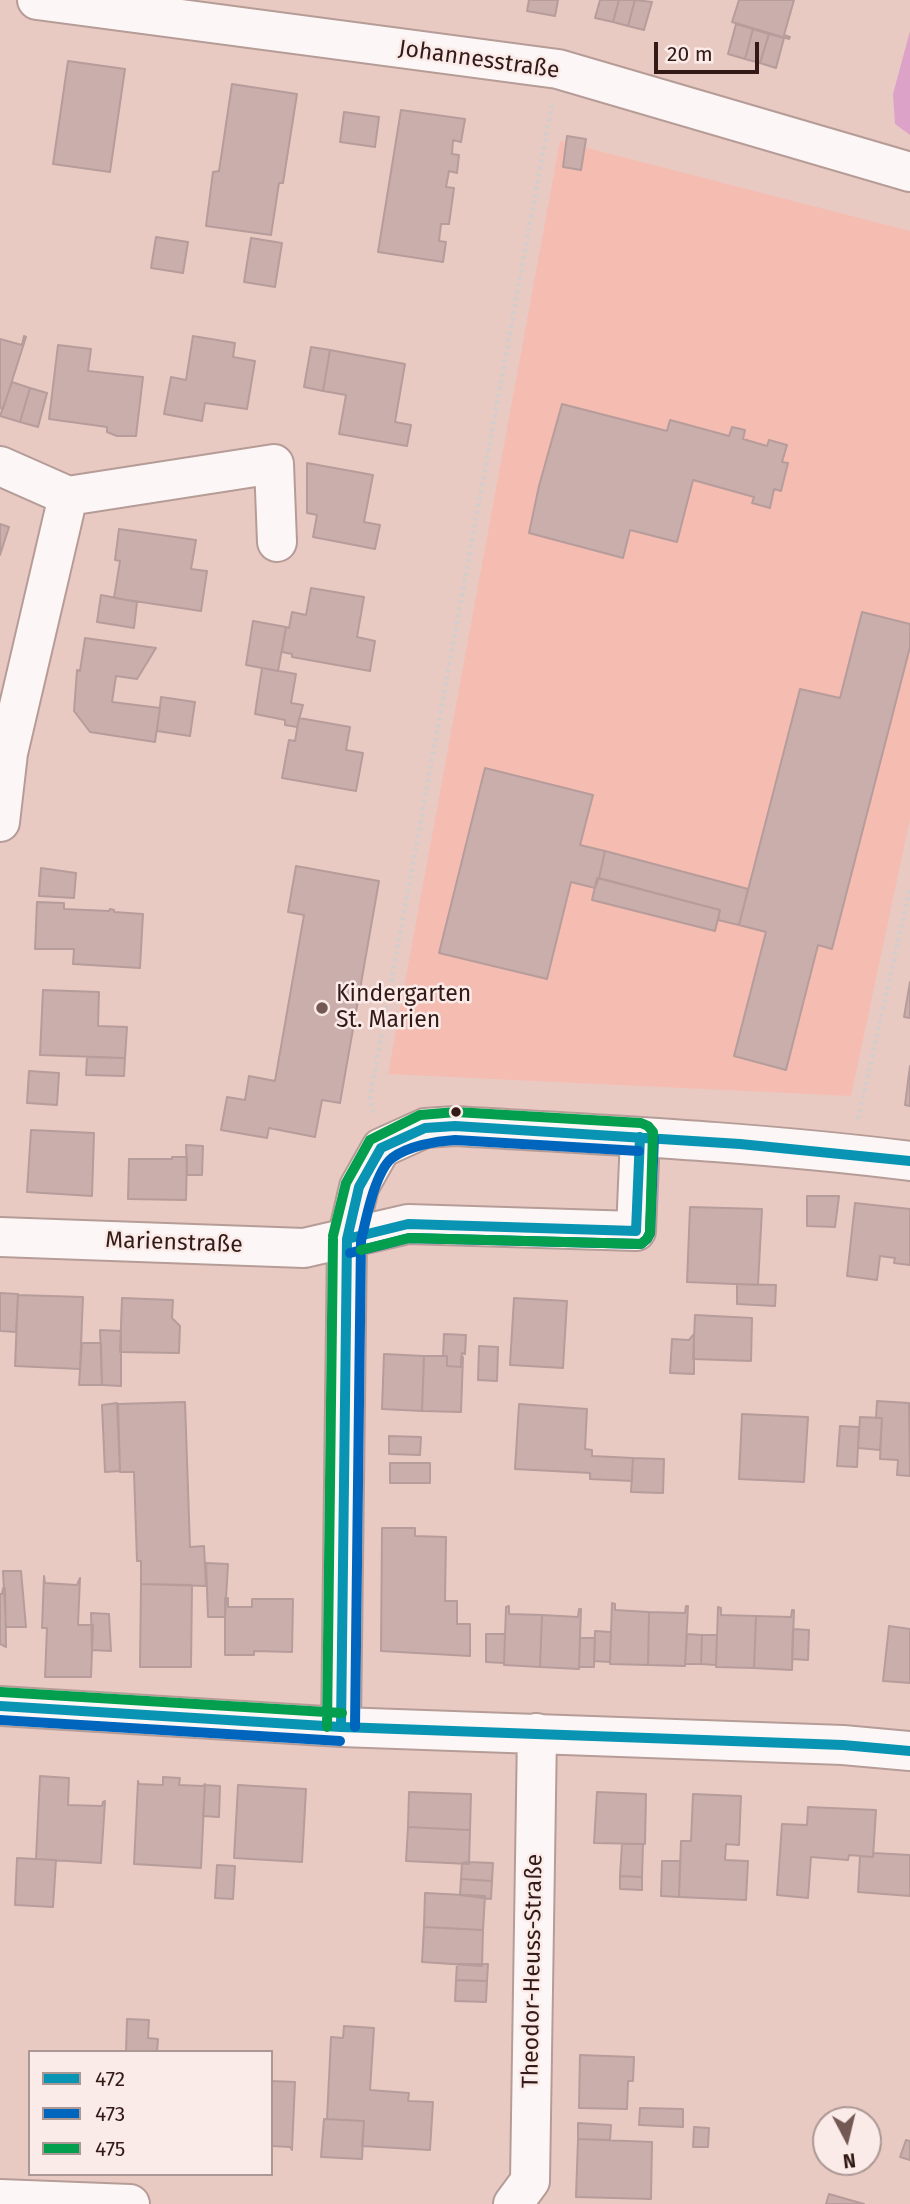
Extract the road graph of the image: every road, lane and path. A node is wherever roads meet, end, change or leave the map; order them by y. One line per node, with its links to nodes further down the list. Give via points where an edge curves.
1 (37, 0): 2 (street, Johannesstraße)
2 (558, 69): 3 (street, Johannesstraße); 10 (path, via 370,1098)
3 (910, 172)
4 (0, 466): 5 (street)
5 (68, 496): 6 (street, via 274,464); 7 (street, via 8,753)
6 (277, 542)
7 (0, 822)
8 (910, 888): 11 (path)
9 (640, 1136): 10 (street, via 455,1126 425,1128); 11 (street); 14 (street, Marienstraße, via 636,1231 408,1224)
10 (381, 1148): 14 (street, via 359,1187)
11 (850, 1154): 12 (street)
12 (910, 1161)
13 (0, 1237): 14 (street, Marienstraße, via 304,1248)
14 (347, 1239): 16 (street)
15 (0, 1706): 16 (street)
16 (341, 1727): 17 (street)
17 (537, 1733): 18 (street); 21 (street, Theodor-Heuss-Straße, via 530,2181)
18 (910, 1751)
19 (0, 2199): 20 (street)
20 (130, 2204)
21 (513, 2204)

